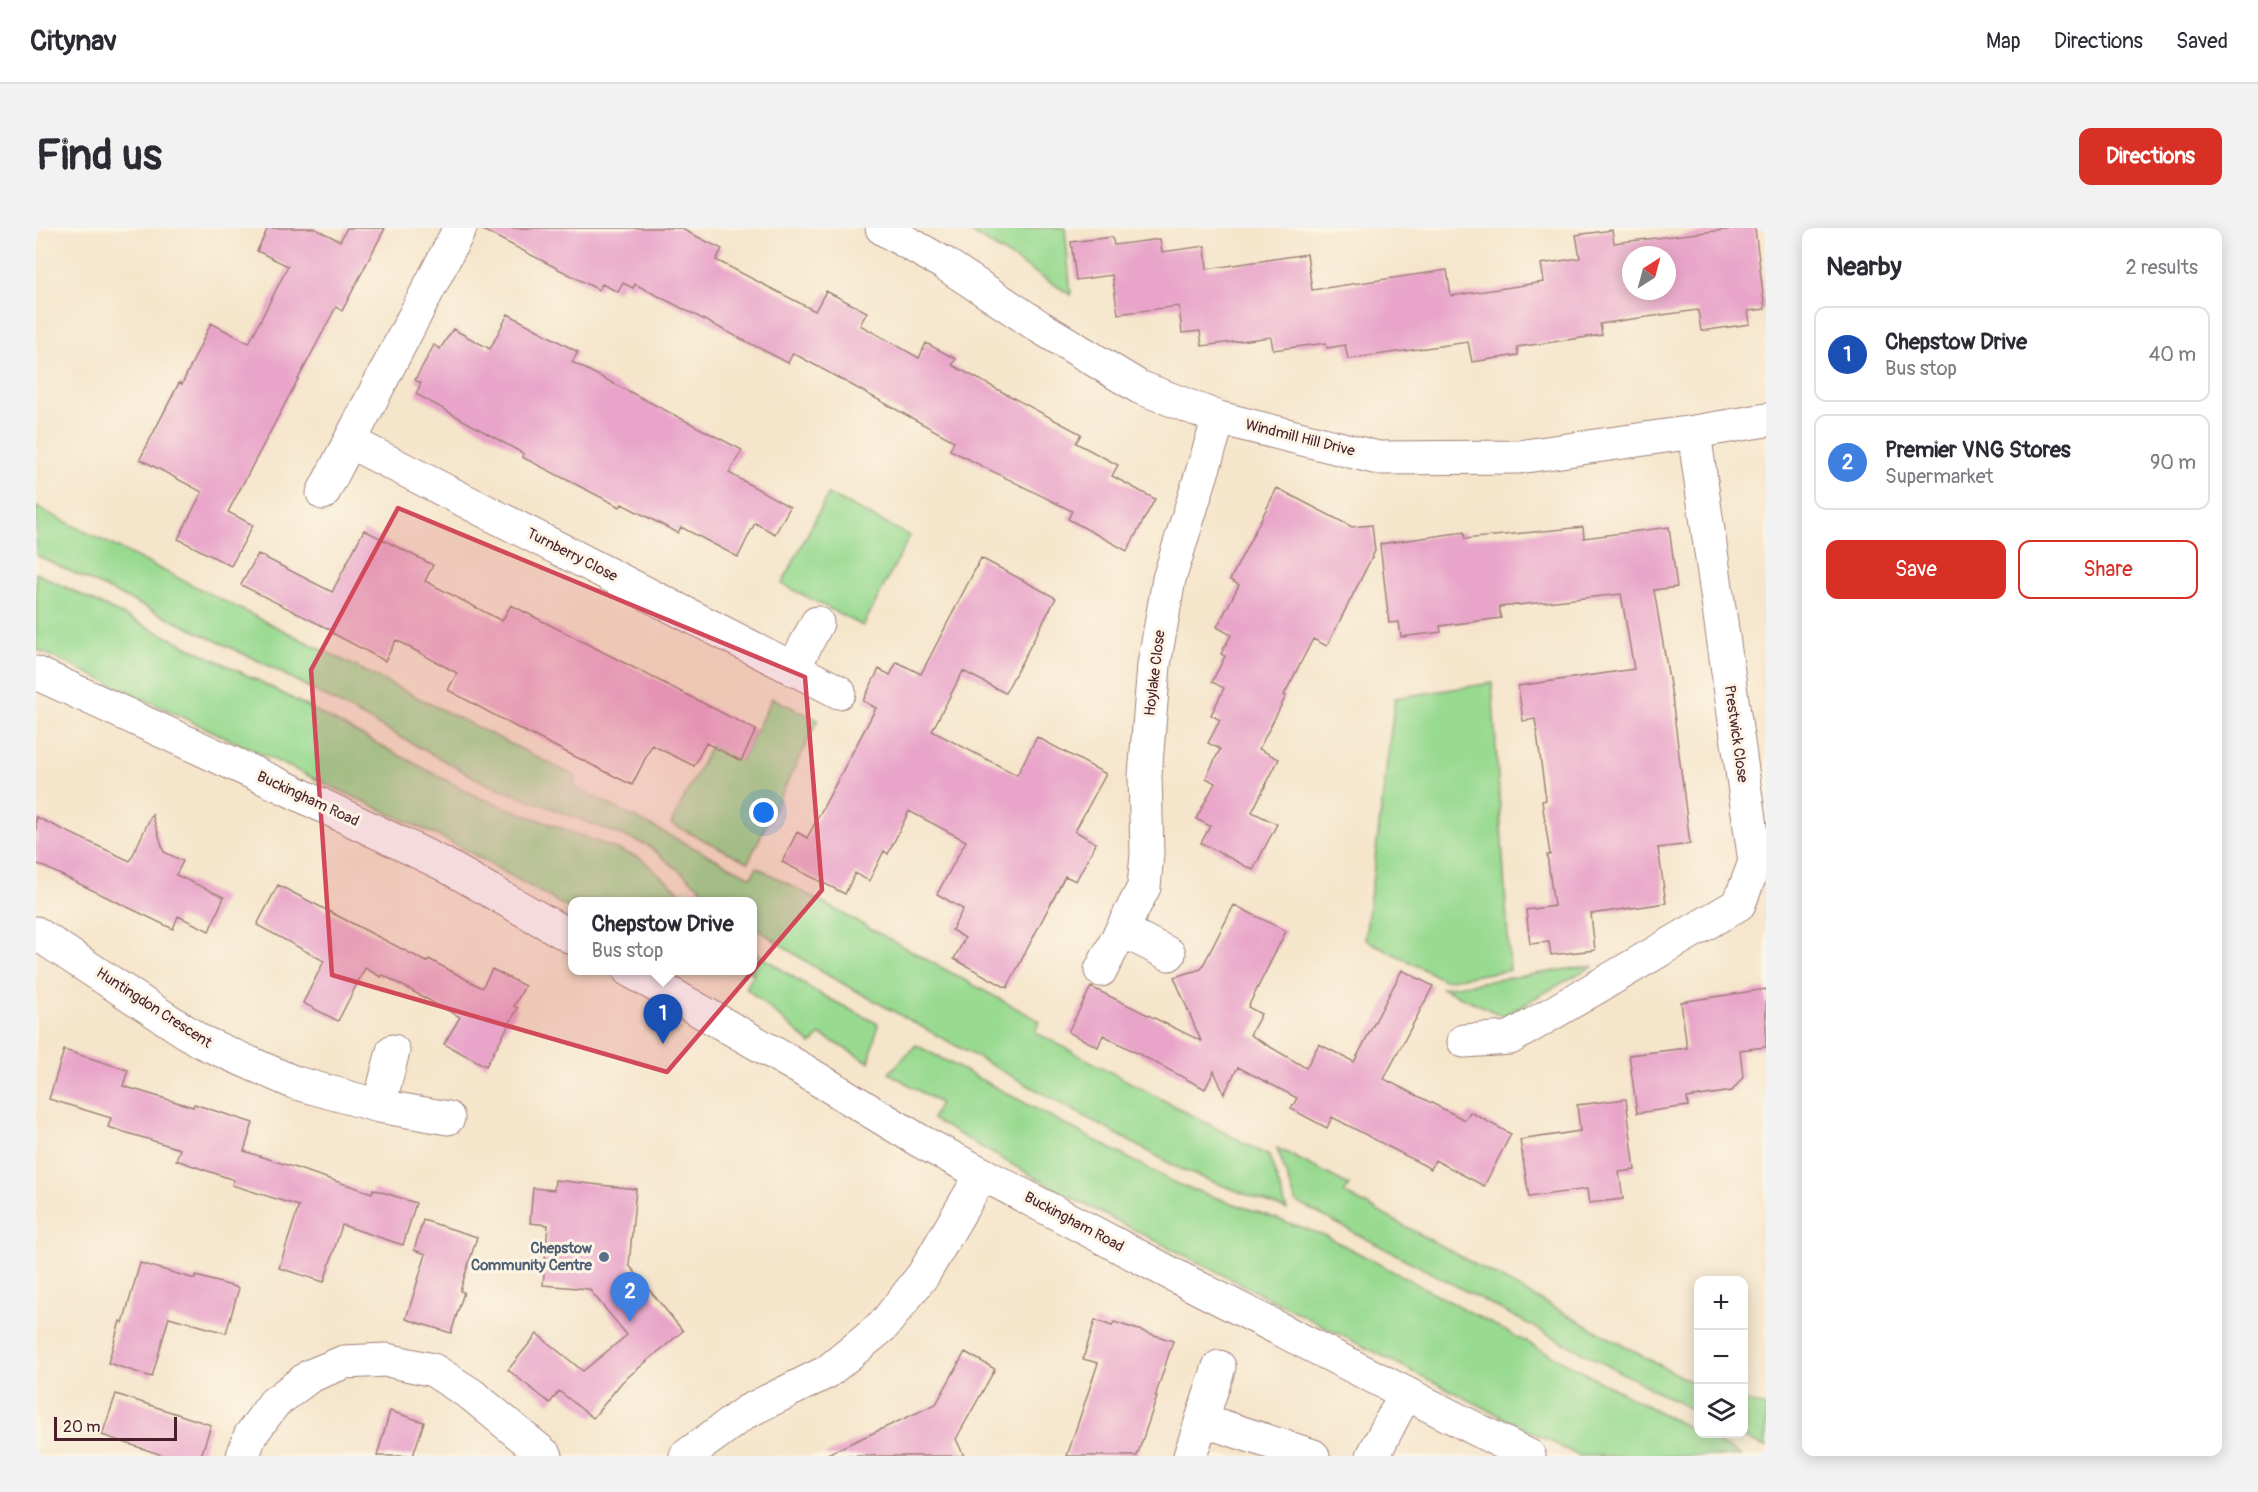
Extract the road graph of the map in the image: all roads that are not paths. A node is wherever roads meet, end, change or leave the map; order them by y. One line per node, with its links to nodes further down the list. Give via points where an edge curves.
1 (460, 228): 6 (street)
2 (882, 228): 3 (street, Windmill Hill Drive, via 1139,387)
3 (1219, 418): 5 (street, Windmill Hill Drive, via 1378,458 1519,457); 12 (street, Hoylake Close, via 1169,579 1154,665 1145,776 1144,887)
4 (1766, 420): 5 (street, Windmill Hill Drive)
5 (1694, 432): 18 (street, Prestwick Close, via 1755,862 1739,904 1510,1038)
6 (350, 442): 7 (street); 9 (street, Turnberry Close)
7 (323, 493)
8 (817, 623): 9 (street)
9 (793, 669): 11 (street, Turnberry Close)
10 (36, 673): 14 (street, Buckingham Road, via 442,864)
11 (839, 692)
12 (1122, 930): 15 (street); 16 (street, Hoylake Close)
13 (36, 933): 20 (street, Huntingdon Crescent, via 200,1041 292,1082)
14 (568, 935)
15 (1169, 954)
16 (1101, 970)
17 (638, 975): 22 (street, Buckingham Road)
18 (1464, 1041)
19 (393, 1051): 20 (street)
20 (379, 1106): 21 (street, Huntingdon Crescent)
21 (448, 1118)
22 (982, 1174): 24 (street, Buckingham Road); 28 (street, via 923,1275 883,1326 826,1372 746,1412)
23 (1219, 1367): 25 (street)
24 (1405, 1394): 31 (street); 32 (street, Buckingham Road)
25 (1202, 1420): 29 (street); 30 (street)
26 (243, 1456): 27 (street, via 250,1436 274,1403 310,1376 344,1362 387,1360 433,1370 472,1395)
27 (546, 1456)
28 (686, 1456)
29 (1190, 1456)
30 (1313, 1456)
31 (1373, 1456)
32 (1529, 1456)

